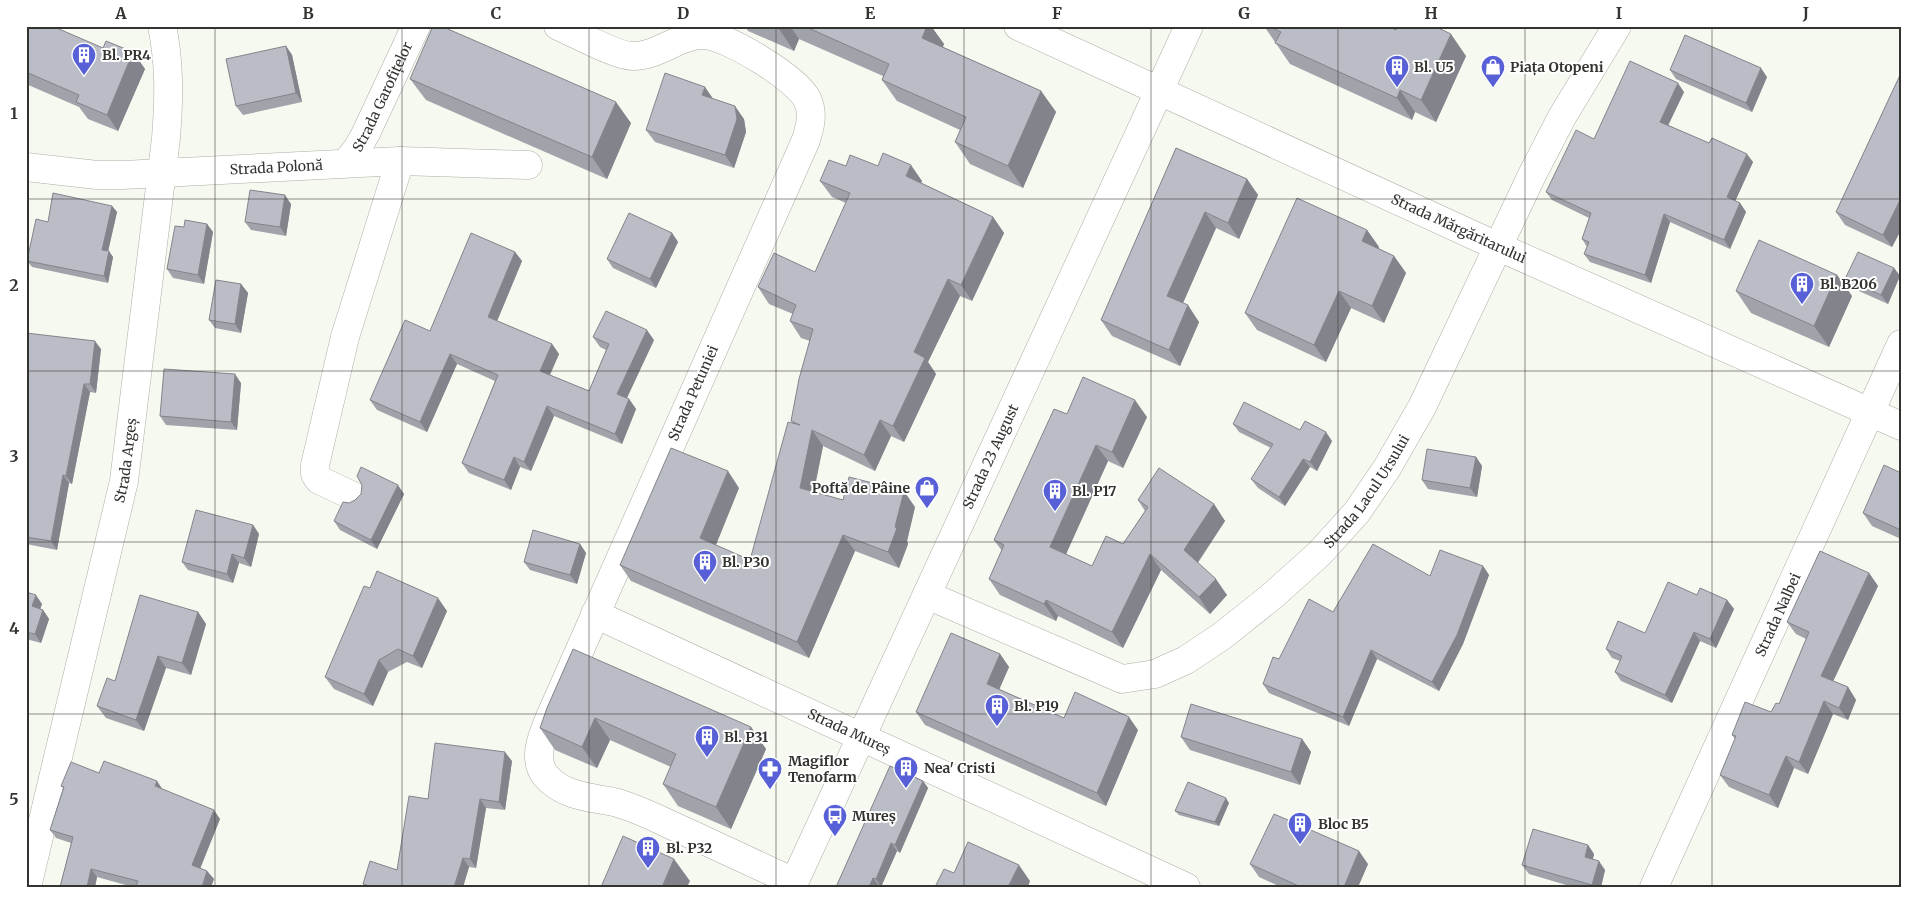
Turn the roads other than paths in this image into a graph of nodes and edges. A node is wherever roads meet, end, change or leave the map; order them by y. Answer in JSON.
{"nodes":[{"id":1,"x":162,"y":26,"type":"edge"},
{"id":2,"x":416,"y":26,"type":"edge"},
{"id":3,"x":558,"y":26,"type":"edge"},
{"id":4,"x":1018,"y":26,"type":"edge"},
{"id":5,"x":1189,"y":26,"type":"edge"},
{"id":6,"x":1617,"y":26,"type":"edge"},
{"id":7,"x":724,"y":33,"type":"edge"},
{"id":8,"x":1160,"y":90,"type":"junction"},
{"id":9,"x":400,"y":161,"type":"junction"},
{"id":10,"x":346,"y":163,"type":"junction"},
{"id":11,"x":528,"y":165,"type":"edge"},
{"id":12,"x":26,"y":167,"type":"edge"},
{"id":13,"x":161,"y":173,"type":"junction"},
{"id":14,"x":1499,"y":247,"type":"junction"},
{"id":15,"x":1901,"y":344,"type":"edge"},
{"id":16,"x":1870,"y":412,"type":"junction"},
{"id":17,"x":1901,"y":426,"type":"edge"},
{"id":18,"x":353,"y":496,"type":"dead end"},
{"id":19,"x":927,"y":595,"type":"junction"},
{"id":20,"x":595,"y":614,"type":"junction"},
{"id":21,"x":862,"y":736,"type":"junction"},
{"id":22,"x":793,"y":885,"type":"edge"},
{"id":23,"x":27,"y":887,"type":"edge"},
{"id":24,"x":1186,"y":887,"type":"edge"},
{"id":25,"x":1654,"y":887,"type":"edge"}],
"edges":[{"from":1,"to":13,"type":"street","name":"Strada Argeș"},
{"from":2,"to":10,"type":"street","name":"Strada Garofițelor"},
{"from":3,"to":7,"type":"street"},
{"from":4,"to":8,"type":"street","name":"Strada Mărgăritarului"},
{"from":5,"to":8,"type":"street","name":"Strada 23 August"},
{"from":6,"to":14,"type":"street","name":"Strada Lacul Ursului"},
{"from":7,"to":20,"type":"street","name":"Strada Petuniei"},
{"from":8,"to":14,"type":"street","name":"Strada Mărgăritarului"},
{"from":8,"to":19,"type":"street","name":"Strada 23 August"},
{"from":9,"to":10,"type":"street","name":"Strada Polonă"},
{"from":9,"to":11,"type":"street","name":"Strada Polonă"},
{"from":9,"to":18,"type":"street"},
{"from":10,"to":13,"type":"street","name":"Strada Polonă"},
{"from":12,"to":13,"type":"street","name":"Strada Polonă"},
{"from":13,"to":23,"type":"street","name":"Strada Argeș"},
{"from":14,"to":16,"type":"street","name":"Strada Mărgăritarului"},
{"from":14,"to":19,"type":"street","name":"Strada Lacul Ursului"},
{"from":15,"to":16,"type":"street","name":"Strada Nalbei"},
{"from":16,"to":17,"type":"street","name":"Strada Mărgăritarului"},
{"from":16,"to":25,"type":"street","name":"Strada Nalbei"},
{"from":19,"to":21,"type":"street","name":"Strada 23 August"},
{"from":20,"to":21,"type":"street","name":"Strada Mureș"},
{"from":20,"to":22,"type":"street","name":"Strada Petuniei"},
{"from":21,"to":22,"type":"street","name":"Strada 23 August"},
{"from":21,"to":24,"type":"street","name":"Strada Mureș"}]}
